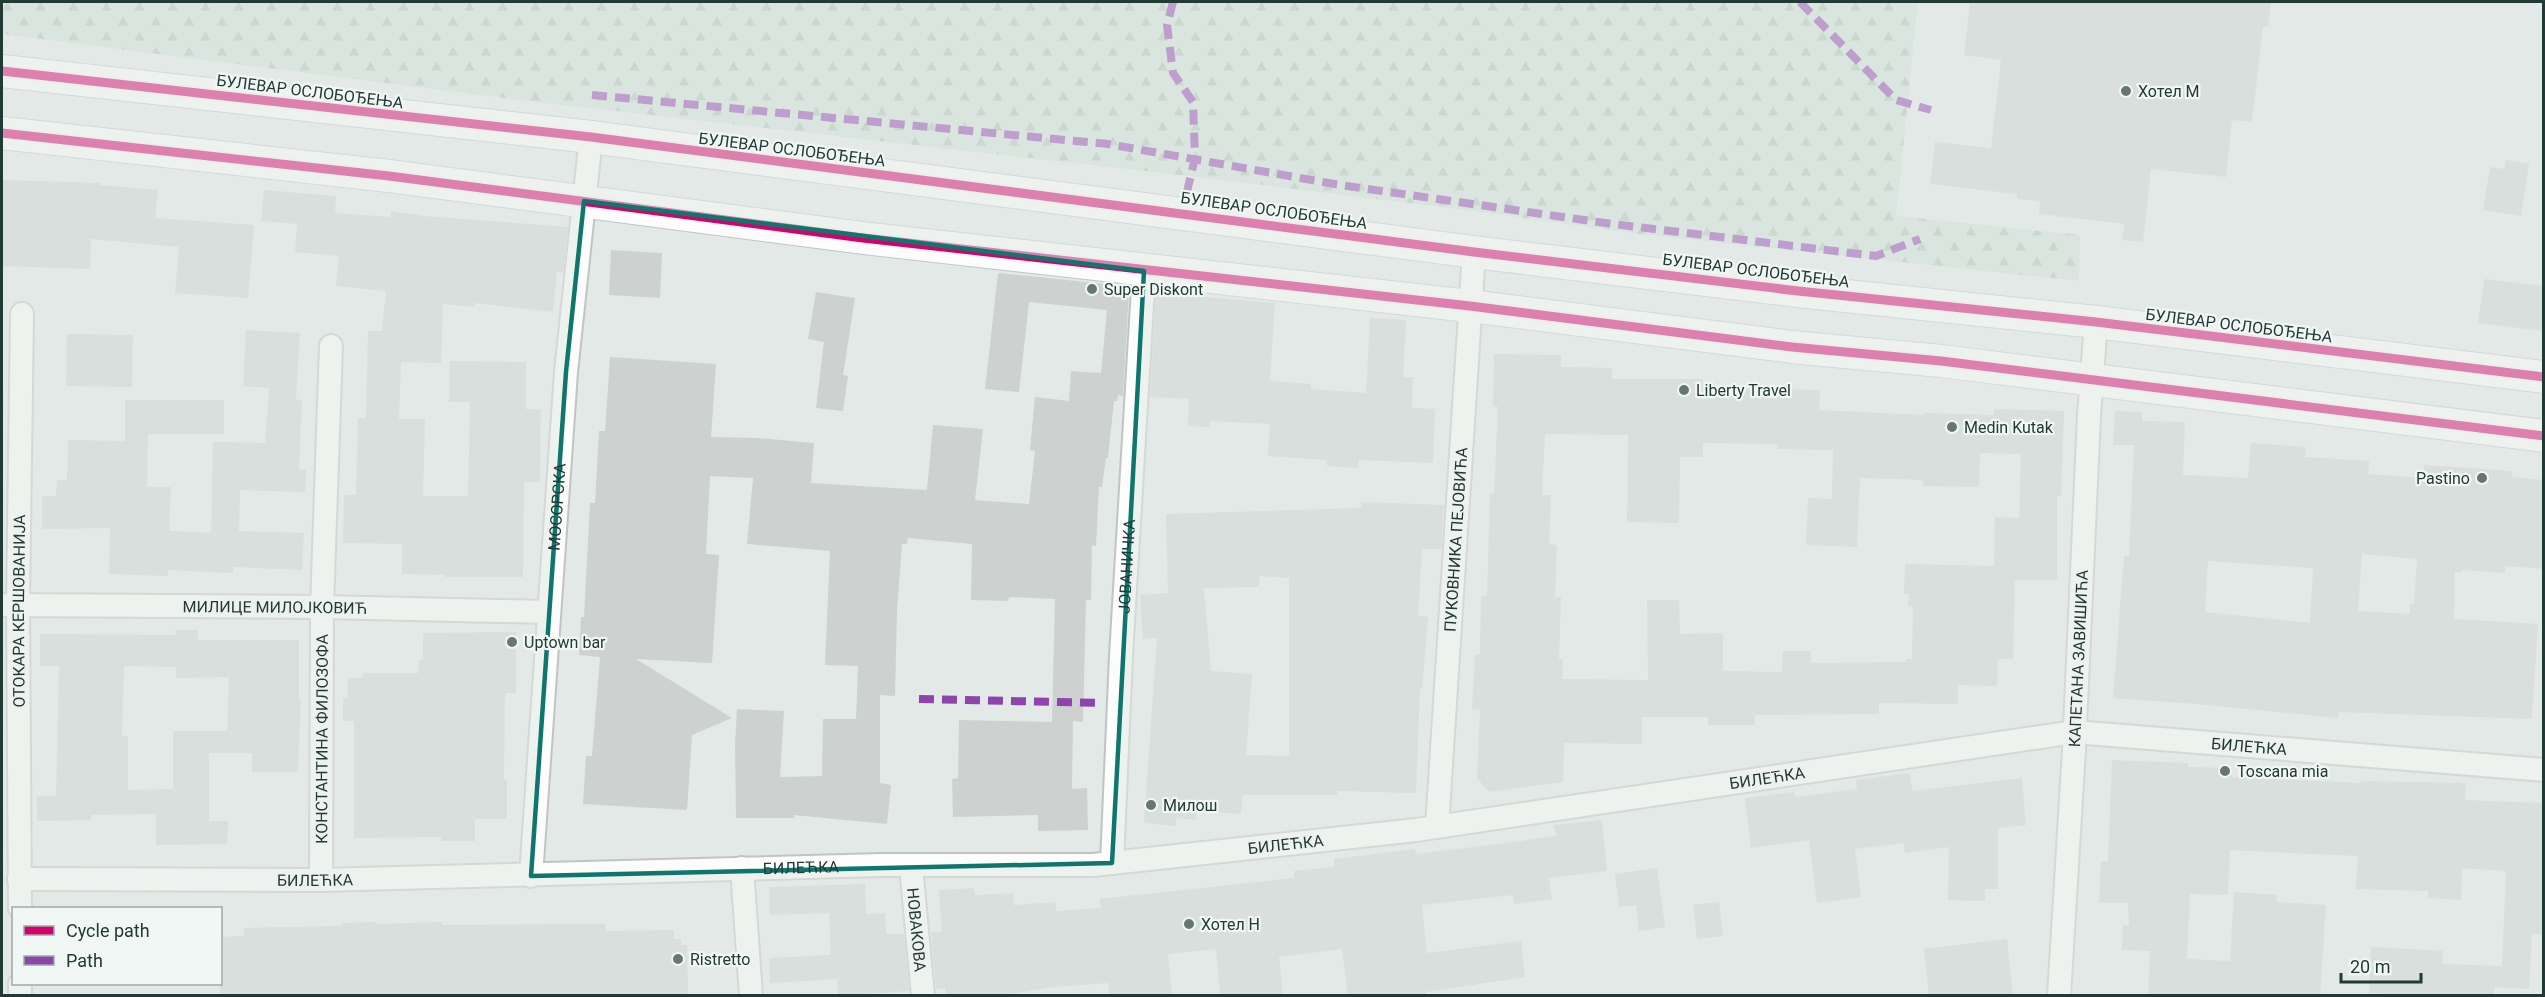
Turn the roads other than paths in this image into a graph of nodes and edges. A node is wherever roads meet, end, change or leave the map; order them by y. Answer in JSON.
{"nodes":[{"id":1,"x":2,"y":71,"type":"edge"},
{"id":2,"x":2,"y":133,"type":"edge"},
{"id":3,"x":591,"y":137,"type":"junction"},
{"id":4,"x":584,"y":201,"type":"junction"},
{"id":5,"x":1474,"y":252,"type":"junction"},
{"id":6,"x":1144,"y":270,"type":"junction"},
{"id":7,"x":1470,"y":306,"type":"junction"},
{"id":8,"x":22,"y":315,"type":"dead end"},
{"id":9,"x":2096,"y":322,"type":"junction"},
{"id":10,"x":331,"y":346,"type":"dead end"},
{"id":11,"x":2544,"y":377,"type":"edge"},
{"id":12,"x":2092,"y":380,"type":"junction"},
{"id":13,"x":2544,"y":436,"type":"edge"},
{"id":14,"x":10,"y":605,"type":"edge"},
{"id":15,"x":322,"y":608,"type":"junction"},
{"id":16,"x":549,"y":612,"type":"junction"},
{"id":17,"x":2074,"y":732,"type":"junction"},
{"id":18,"x":2544,"y":770,"type":"edge"},
{"id":19,"x":1437,"y":827,"type":"junction"},
{"id":20,"x":10,"y":833,"type":"edge"},
{"id":21,"x":1112,"y":863,"type":"junction"},
{"id":22,"x":911,"y":866,"type":"junction"},
{"id":23,"x":742,"y":868,"type":"junction"},
{"id":24,"x":531,"y":876,"type":"junction"},
{"id":25,"x":19,"y":879,"type":"junction"},
{"id":26,"x":321,"y":880,"type":"junction"},
{"id":27,"x":20,"y":907,"type":"edge"},
{"id":28,"x":751,"y":996,"type":"edge"},
{"id":29,"x":923,"y":996,"type":"edge"},
{"id":30,"x":2059,"y":996,"type":"edge"}],
"edges":[{"from":1,"to":3,"type":"main road","name":"БУЛЕВАР ОСЛОБОЂЕЊА"},
{"from":2,"to":4,"type":"main road"},
{"from":3,"to":4,"type":"street","name":"МОСОРСКА"},
{"from":3,"to":5,"type":"main road","name":"БУЛЕВАР ОСЛОБОЂЕЊА"},
{"from":4,"to":6,"type":"main road"},
{"from":4,"to":16,"type":"street","name":"МОСОРСКА"},
{"from":5,"to":7,"type":"street","name":"ПУКОВНИКА ПЕЈОВИЋА"},
{"from":5,"to":9,"type":"main road","name":"БУЛЕВАР ОСЛОБОЂЕЊА"},
{"from":6,"to":7,"type":"main road"},
{"from":6,"to":21,"type":"street","name":"ЈОВАНИЧКА"},
{"from":7,"to":12,"type":"main road"},
{"from":7,"to":19,"type":"street","name":"ПУКОВНИКА ПЕЈОВИЋА"},
{"from":8,"to":14,"type":"street","name":"ОТОКАРА КЕРШОВАНИЈА"},
{"from":9,"to":11,"type":"main road","name":"БУЛЕВАР ОСЛОБОЂЕЊА"},
{"from":9,"to":12,"type":"street","name":"КАПЕТАНА ЗАВИШИЋА"},
{"from":10,"to":15,"type":"street","name":"КОНСТАНТИНА ФИЛОЗОФА"},
{"from":12,"to":13,"type":"main road"},
{"from":12,"to":17,"type":"street","name":"КАПЕТАНА ЗАВИШИЋА"},
{"from":14,"to":15,"type":"street","name":"МИЛИЦЕ МИЛОЈКОВИЋ"},
{"from":14,"to":20,"type":"street","name":"ОТОКАРА КЕРШОВАНИЈА"},
{"from":15,"to":16,"type":"street","name":"МИЛИЦЕ МИЛОЈКОВИЋ"},
{"from":15,"to":26,"type":"street","name":"КОНСТАНТИНА ФИЛОЗОФА"},
{"from":16,"to":24,"type":"street","name":"МОСОРСКА"},
{"from":17,"to":18,"type":"street","name":"БИЛЕЋКА"},
{"from":17,"to":19,"type":"street","name":"БИЛЕЋКА"},
{"from":17,"to":30,"type":"street","name":"КАПЕТАНА ЗАВИШИЋА"},
{"from":19,"to":21,"type":"street","name":"БИЛЕЋКА"},
{"from":20,"to":25,"type":"street","name":"ОТОКАРА КЕРШОВАНИЈА"},
{"from":21,"to":22,"type":"street","name":"БИЛЕЋКА"},
{"from":22,"to":23,"type":"street","name":"БИЛЕЋКА"},
{"from":22,"to":29,"type":"street","name":"НОВАКОВА"},
{"from":23,"to":24,"type":"street","name":"БИЛЕЋКА"},
{"from":23,"to":28,"type":"street"},
{"from":24,"to":26,"type":"street","name":"БИЛЕЋКА"},
{"from":25,"to":26,"type":"street","name":"БИЛЕЋКА"},
{"from":25,"to":27,"type":"street","name":"ОТОКАРА КЕРШОВАНИЈА"}]}
